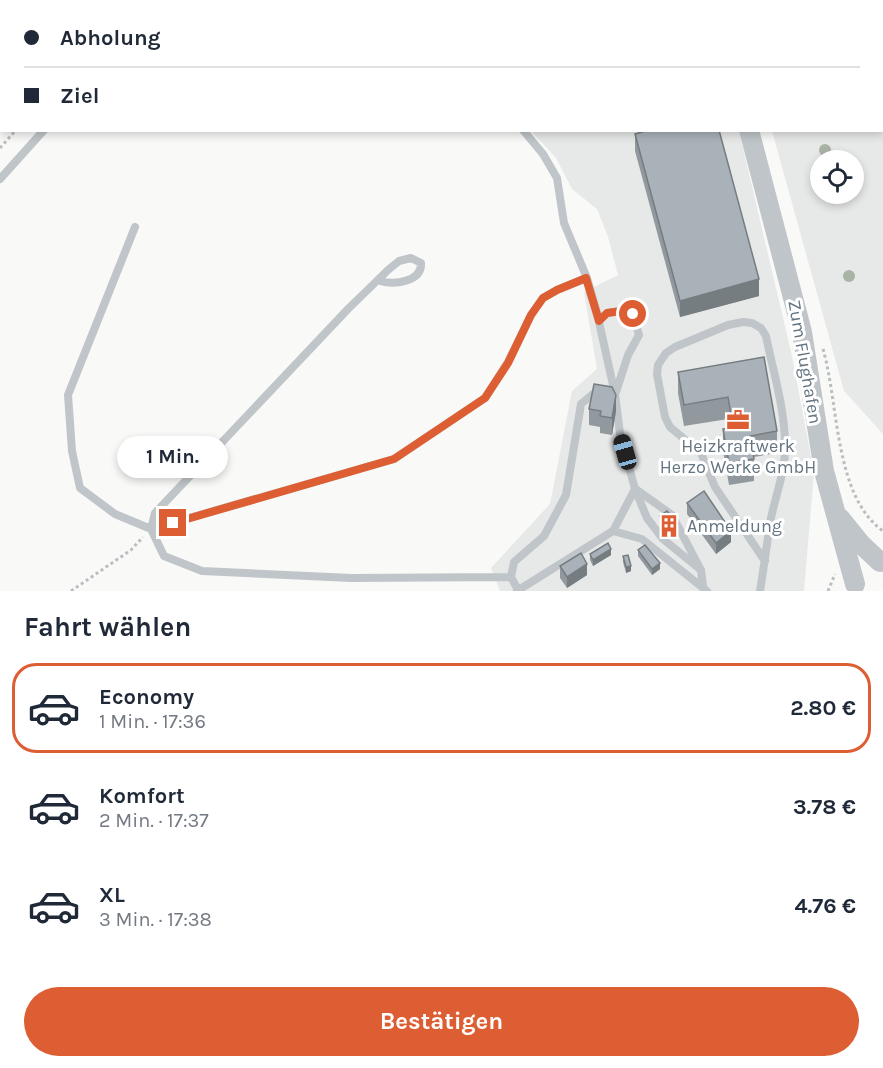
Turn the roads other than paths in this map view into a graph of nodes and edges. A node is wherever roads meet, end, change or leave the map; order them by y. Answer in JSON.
{"nodes":[{"id":1,"x":42,"y":132,"type":"edge"},
{"id":2,"x":525,"y":132,"type":"edge"},
{"id":3,"x":750,"y":132,"type":"edge"},
{"id":4,"x":0,"y":178,"type":"edge"},
{"id":5,"x":135,"y":227,"type":"dead end"},
{"id":6,"x":586,"y":278,"type":"junction"},
{"id":7,"x":380,"y":280,"type":"junction"},
{"id":8,"x":599,"y":321,"type":"junction"},
{"id":9,"x":615,"y":394,"type":"junction"},
{"id":10,"x":635,"y":489,"type":"junction"},
{"id":11,"x":836,"y":513,"type":"junction"},
{"id":12,"x":151,"y":529,"type":"junction"},
{"id":13,"x":613,"y":531,"type":"junction"},
{"id":14,"x":765,"y":561,"type":"junction"},
{"id":15,"x":882,"y":562,"type":"edge"},
{"id":16,"x":701,"y":570,"type":"junction"},
{"id":17,"x":511,"y":577,"type":"junction"},
{"id":18,"x":853,"y":587,"type":"edge"},
{"id":19,"x":705,"y":588,"type":"edge"},
{"id":20,"x":518,"y":591,"type":"edge"},
{"id":21,"x":759,"y":591,"type":"edge"}],
"edges":[{"from":1,"to":4,"type":"lane"},
{"from":2,"to":6,"type":"lane"},
{"from":3,"to":11,"type":"street","name":"Zum Flughafen"},
{"from":5,"to":12,"type":"lane"},
{"from":6,"to":8,"type":"lane"},
{"from":6,"to":12,"type":"lane"},
{"from":7,"to":7,"type":"lane"},
{"from":7,"to":12,"type":"lane"},
{"from":8,"to":9,"type":"lane"},
{"from":8,"to":9,"type":"lane"},
{"from":9,"to":10,"type":"lane"},
{"from":9,"to":17,"type":"lane"},
{"from":10,"to":13,"type":"lane"},
{"from":10,"to":16,"type":"lane"},
{"from":10,"to":16,"type":"lane"},
{"from":11,"to":15,"type":"street","name":"Zum Flughafen"},
{"from":11,"to":18,"type":"street","name":"Zum Flughafen"},
{"from":12,"to":17,"type":"lane"},
{"from":13,"to":19,"type":"lane"},
{"from":13,"to":20,"type":"lane"},
{"from":14,"to":14,"type":"lane"},
{"from":14,"to":21,"type":"lane"},
{"from":15,"to":18,"type":"street"},
{"from":16,"to":19,"type":"lane"},
{"from":17,"to":20,"type":"lane"}]}
